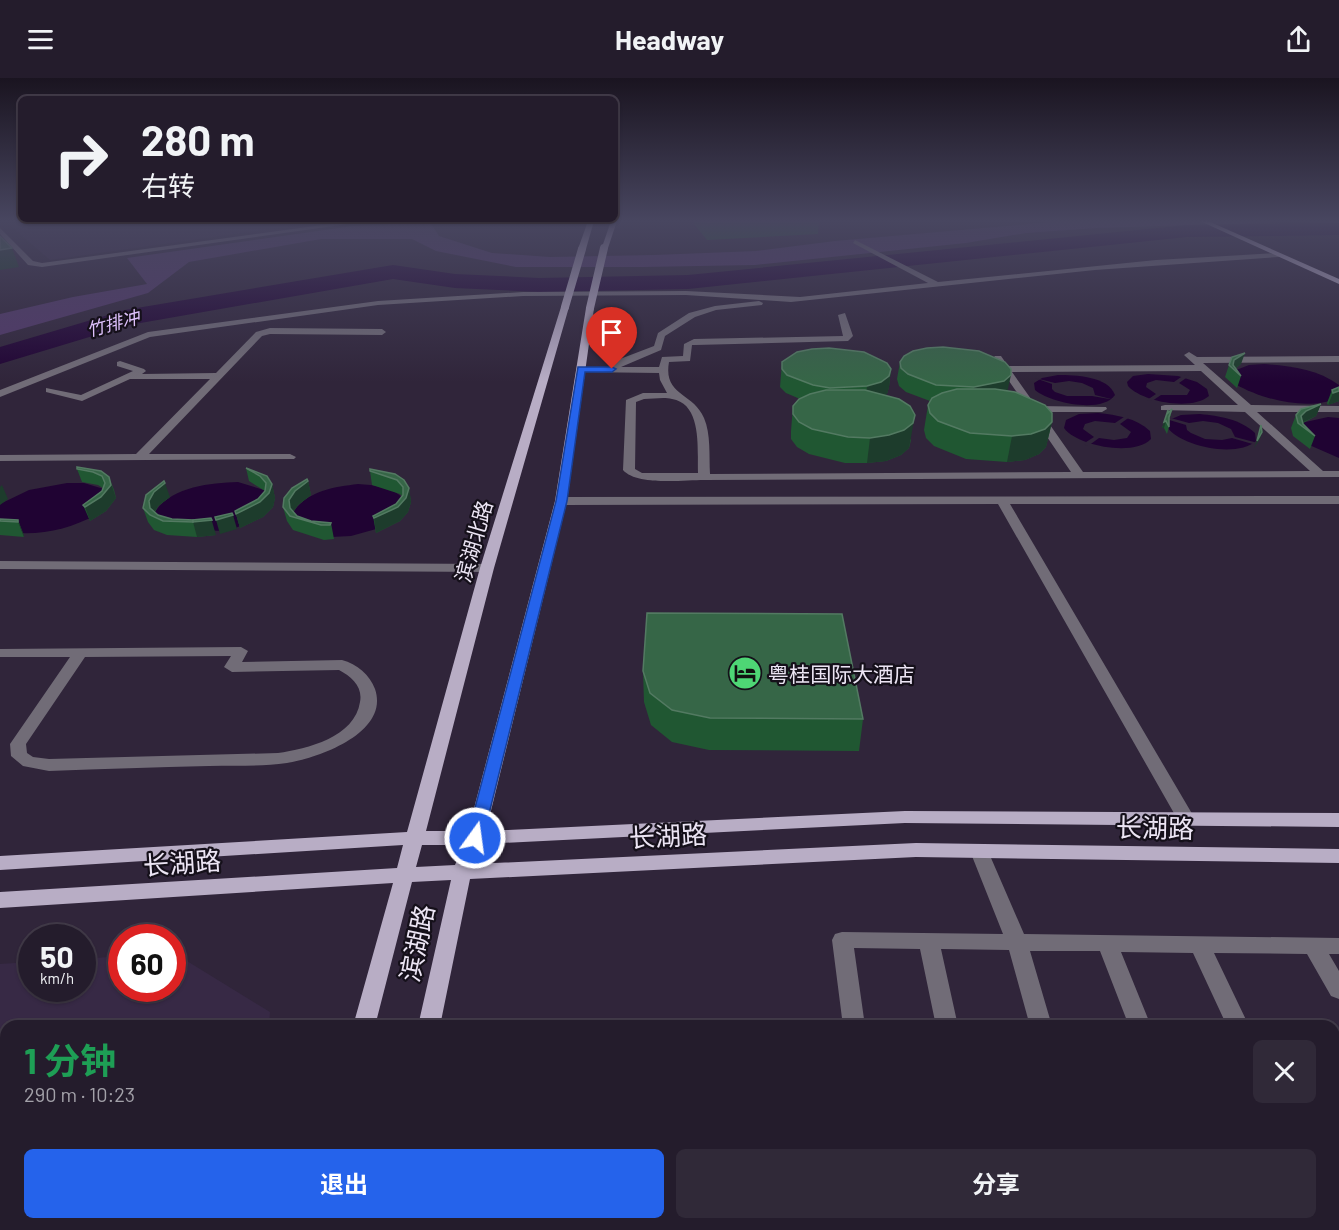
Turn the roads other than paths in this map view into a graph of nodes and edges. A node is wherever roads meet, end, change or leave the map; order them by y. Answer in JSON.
{"nodes":[{"id":1,"x":574,"y":275,"type":"edge"},
{"id":2,"x":598,"y":275,"type":"edge"},
{"id":3,"x":919,"y":275,"type":"edge"},
{"id":4,"x":1031,"y":275,"type":"edge"},
{"id":5,"x":1323,"y":275,"type":"edge"},
{"id":6,"x":1339,"y":282,"type":"edge"},
{"id":7,"x":939,"y":286,"type":"junction"},
{"id":8,"x":800,"y":299,"type":"junction"},
{"id":9,"x":842,"y":315,"type":"dead end"},
{"id":10,"x":382,"y":332,"type":"dead end"},
{"id":11,"x":998,"y":358,"type":"edge"},
{"id":12,"x":1339,"y":359,"type":"edge"},
{"id":13,"x":120,"y":364,"type":"dead end"},
{"id":14,"x":1204,"y":368,"type":"junction"},
{"id":15,"x":581,"y":369,"type":"junction"},
{"id":16,"x":612,"y":369,"type":"junction"},
{"id":17,"x":1005,"y":369,"type":"junction"},
{"id":18,"x":663,"y":370,"type":"junction"},
{"id":19,"x":132,"y":376,"type":"junction"},
{"id":20,"x":218,"y":376,"type":"junction"},
{"id":21,"x":49,"y":390,"type":"dead end"},
{"id":22,"x":0,"y":394,"type":"edge"},
{"id":23,"x":673,"y":396,"type":"junction"},
{"id":24,"x":1165,"y":408,"type":"dead end"},
{"id":25,"x":1027,"y":409,"type":"junction"},
{"id":26,"x":1102,"y":409,"type":"dead end"},
{"id":27,"x":1248,"y":409,"type":"junction"},
{"id":28,"x":1339,"y":409,"type":"edge"},
{"id":29,"x":290,"y":457,"type":"dead end"},
{"id":30,"x":0,"y":458,"type":"edge"},
{"id":31,"x":139,"y":458,"type":"junction"},
{"id":32,"x":1320,"y":474,"type":"junction"},
{"id":33,"x":1339,"y":474,"type":"edge"},
{"id":34,"x":1079,"y":475,"type":"junction"},
{"id":35,"x":704,"y":477,"type":"junction"},
{"id":36,"x":1002,"y":500,"type":"junction"},
{"id":37,"x":1339,"y":500,"type":"edge"},
{"id":38,"x":561,"y":501,"type":"junction"},
{"id":39,"x":0,"y":566,"type":"edge"},
{"id":40,"x":487,"y":568,"type":"junction"},
{"id":41,"x":81,"y":652,"type":"junction"},
{"id":42,"x":0,"y":653,"type":"edge"},
{"id":43,"x":1185,"y":817,"type":"junction"},
{"id":44,"x":1339,"y":820,"type":"edge"},
{"id":45,"x":414,"y":838,"type":"junction"},
{"id":46,"x":475,"y":838,"type":"junction"},
{"id":47,"x":979,"y":851,"type":"junction"},
{"id":48,"x":1339,"y":856,"type":"edge"},
{"id":49,"x":0,"y":862,"type":"edge"},
{"id":50,"x":462,"y":872,"type":"junction"},
{"id":51,"x":406,"y":875,"type":"junction"},
{"id":52,"x":0,"y":900,"type":"edge"},
{"id":53,"x":1017,"y":942,"type":"junction"},
{"id":54,"x":929,"y":943,"type":"junction"},
{"id":55,"x":1107,"y":944,"type":"junction"},
{"id":56,"x":1199,"y":944,"type":"junction"},
{"id":57,"x":1313,"y":945,"type":"junction"},
{"id":58,"x":1339,"y":946,"type":"edge"},
{"id":59,"x":1339,"y":990,"type":"edge"},
{"id":60,"x":366,"y":1020,"type":"edge"},
{"id":61,"x":430,"y":1020,"type":"edge"},
{"id":62,"x":853,"y":1020,"type":"edge"},
{"id":63,"x":946,"y":1020,"type":"edge"},
{"id":64,"x":1039,"y":1020,"type":"edge"},
{"id":65,"x":1138,"y":1020,"type":"edge"},
{"id":66,"x":1235,"y":1020,"type":"edge"}],
"edges":[{"from":1,"to":40,"type":"main road","name":"滨湖北路","bridge":true},
{"from":2,"to":15,"type":"main road","bridge":true},
{"from":3,"to":7,"type":"street"},
{"from":4,"to":7,"type":"street"},
{"from":5,"to":6,"type":"main road"},
{"from":7,"to":8,"type":"street"},
{"from":8,"to":16,"type":"street"},
{"from":8,"to":22,"type":"street"},
{"from":9,"to":18,"type":"street"},
{"from":10,"to":20,"type":"street"},
{"from":11,"to":17,"type":"street"},
{"from":12,"to":14,"type":"street"},
{"from":13,"to":19,"type":"street"},
{"from":14,"to":17,"type":"street"},
{"from":14,"to":27,"type":"street"},
{"from":15,"to":16,"type":"street"},
{"from":15,"to":38,"type":"main road"},
{"from":16,"to":18,"type":"street"},
{"from":17,"to":25,"type":"street"},
{"from":18,"to":23,"type":"street"},
{"from":19,"to":20,"type":"street"},
{"from":19,"to":21,"type":"street"},
{"from":20,"to":31,"type":"street"},
{"from":23,"to":35,"type":"street"},
{"from":23,"to":35,"type":"street"},
{"from":24,"to":27,"type":"street"},
{"from":25,"to":26,"type":"street"},
{"from":25,"to":34,"type":"street"},
{"from":27,"to":28,"type":"street"},
{"from":27,"to":32,"type":"street"},
{"from":29,"to":31,"type":"street"},
{"from":30,"to":31,"type":"street"},
{"from":32,"to":33,"type":"street"},
{"from":32,"to":34,"type":"street"},
{"from":34,"to":35,"type":"street"},
{"from":36,"to":37,"type":"street"},
{"from":36,"to":38,"type":"street"},
{"from":36,"to":43,"type":"street"},
{"from":38,"to":46,"type":"main road"},
{"from":39,"to":40,"type":"street"},
{"from":40,"to":45,"type":"main road","name":"滨湖北路"},
{"from":41,"to":41,"type":"street"},
{"from":41,"to":42,"type":"street"},
{"from":43,"to":44,"type":"main road","name":"长湖路"},
{"from":43,"to":46,"type":"main road","name":"长湖路"},
{"from":45,"to":46,"type":"main road","name":"长湖路"},
{"from":45,"to":49,"type":"main road","name":"长湖路"},
{"from":45,"to":51,"type":"main road","name":"滨湖北路"},
{"from":46,"to":50,"type":"main road"},
{"from":47,"to":48,"type":"main road","name":"长湖路"},
{"from":47,"to":50,"type":"main road","name":"长湖路"},
{"from":47,"to":53,"type":"street"},
{"from":50,"to":51,"type":"main road","name":"长湖路"},
{"from":50,"to":61,"type":"main road","name":"滨湖路"},
{"from":51,"to":52,"type":"main road","name":"长湖路"},
{"from":51,"to":60,"type":"main road","name":"滨湖路"},
{"from":53,"to":54,"type":"street"},
{"from":53,"to":55,"type":"street"},
{"from":53,"to":64,"type":"street"},
{"from":54,"to":62,"type":"street"},
{"from":54,"to":63,"type":"street"},
{"from":55,"to":56,"type":"street"},
{"from":55,"to":65,"type":"street"},
{"from":56,"to":57,"type":"street"},
{"from":56,"to":66,"type":"street"},
{"from":57,"to":58,"type":"street"},
{"from":57,"to":59,"type":"street"}]}
